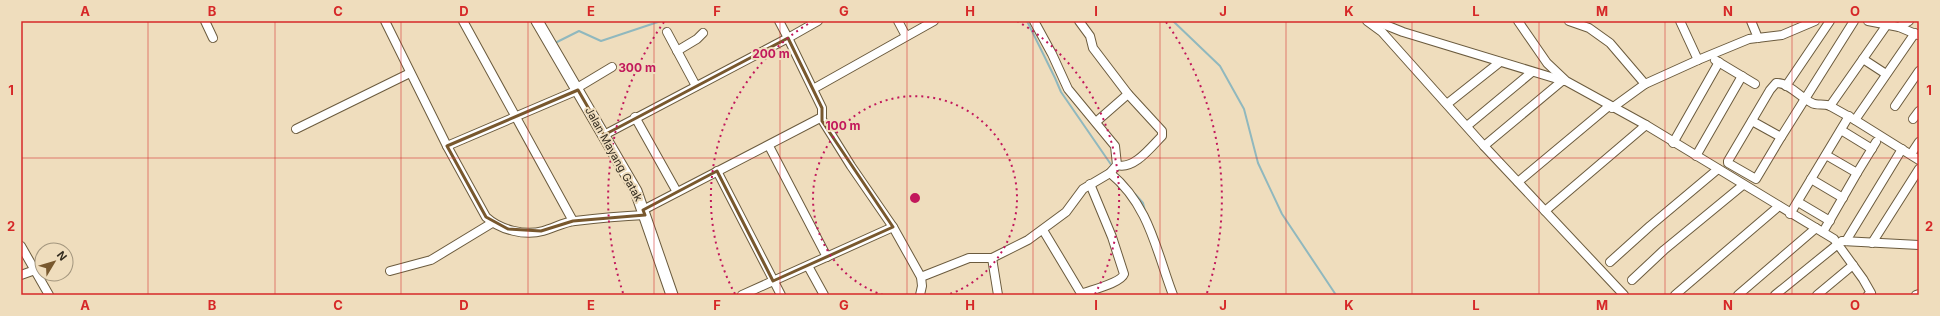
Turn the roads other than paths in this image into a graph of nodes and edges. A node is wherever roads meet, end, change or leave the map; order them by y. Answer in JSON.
{"nodes":[{"id":1,"x":205,"y":21,"type":"edge"},
{"id":2,"x":385,"y":21,"type":"edge"},
{"id":3,"x":463,"y":21,"type":"edge"},
{"id":4,"x":537,"y":21,"type":"edge"},
{"id":5,"x":779,"y":21,"type":"edge"},
{"id":6,"x":818,"y":21,"type":"edge"},
{"id":7,"x":898,"y":21,"type":"edge"},
{"id":8,"x":934,"y":21,"type":"edge"},
{"id":9,"x":1034,"y":21,"type":"edge"},
{"id":10,"x":1079,"y":21,"type":"edge"},
{"id":11,"x":1518,"y":21,"type":"edge"},
{"id":12,"x":1569,"y":21,"type":"edge"},
{"id":13,"x":1680,"y":21,"type":"edge"},
{"id":14,"x":1751,"y":21,"type":"edge"},
{"id":15,"x":1816,"y":21,"type":"edge"},
{"id":16,"x":1830,"y":21,"type":"edge"},
{"id":17,"x":1854,"y":21,"type":"edge"},
{"id":18,"x":1868,"y":21,"type":"edge"},
{"id":19,"x":1909,"y":21,"type":"edge"},
{"id":20,"x":1374,"y":22,"type":"edge"},
{"id":21,"x":1894,"y":25,"type":"edge"},
{"id":22,"x":667,"y":32,"type":"dead end"},
{"id":23,"x":703,"y":33,"type":"dead end"},
{"id":24,"x":1917,"y":34,"type":"edge"},
{"id":25,"x":906,"y":36,"type":"junction"},
{"id":26,"x":214,"y":38,"type":"dead end"},
{"id":27,"x":788,"y":38,"type":"junction"},
{"id":28,"x":1758,"y":38,"type":"junction"},
{"id":29,"x":677,"y":51,"type":"junction"},
{"id":30,"x":1709,"y":56,"type":"junction"},
{"id":31,"x":1863,"y":59,"type":"junction"},
{"id":32,"x":1698,"y":60,"type":"junction"},
{"id":33,"x":1500,"y":62,"type":"junction"},
{"id":34,"x":1719,"y":62,"type":"junction"},
{"id":35,"x":612,"y":67,"type":"dead end"},
{"id":36,"x":1919,"y":71,"type":"edge"},
{"id":37,"x":1532,"y":72,"type":"junction"},
{"id":38,"x":410,"y":73,"type":"junction"},
{"id":39,"x":1886,"y":74,"type":"junction"},
{"id":40,"x":1742,"y":76,"type":"junction"},
{"id":41,"x":1564,"y":81,"type":"junction"},
{"id":42,"x":1645,"y":84,"type":"junction"},
{"id":43,"x":1755,"y":84,"type":"dead end"},
{"id":44,"x":696,"y":86,"type":"junction"},
{"id":45,"x":1786,"y":86,"type":"junction"},
{"id":46,"x":578,"y":89,"type":"junction"},
{"id":47,"x":813,"y":89,"type":"junction"},
{"id":48,"x":1128,"y":94,"type":"junction"},
{"id":49,"x":1804,"y":98,"type":"junction"},
{"id":50,"x":1447,"y":104,"type":"junction"},
{"id":51,"x":1830,"y":106,"type":"junction"},
{"id":52,"x":1895,"y":106,"type":"dead end"},
{"id":53,"x":1611,"y":107,"type":"junction"},
{"id":54,"x":1919,"y":111,"type":"edge"},
{"id":55,"x":516,"y":117,"type":"junction"},
{"id":56,"x":635,"y":117,"type":"junction"},
{"id":57,"x":821,"y":118,"type":"junction"},
{"id":58,"x":1852,"y":118,"type":"junction"},
{"id":59,"x":1913,"y":120,"type":"dead end"},
{"id":60,"x":1752,"y":121,"type":"junction"},
{"id":61,"x":1096,"y":122,"type":"junction"},
{"id":62,"x":1467,"y":126,"type":"junction"},
{"id":63,"x":1646,"y":126,"type":"junction"},
{"id":64,"x":296,"y":129,"type":"dead end"},
{"id":65,"x":1841,"y":130,"type":"junction"},
{"id":66,"x":604,"y":135,"type":"junction"},
{"id":67,"x":1781,"y":136,"type":"junction"},
{"id":68,"x":1919,"y":142,"type":"edge"},
{"id":69,"x":1673,"y":143,"type":"junction"},
{"id":70,"x":447,"y":146,"type":"junction"},
{"id":71,"x":769,"y":146,"type":"junction"},
{"id":72,"x":1484,"y":146,"type":"junction"},
{"id":73,"x":1902,"y":149,"type":"junction"},
{"id":74,"x":1911,"y":154,"type":"junction"},
{"id":75,"x":1826,"y":155,"type":"junction"},
{"id":76,"x":1696,"y":156,"type":"junction"},
{"id":77,"x":1919,"y":160,"type":"edge"},
{"id":78,"x":1114,"y":169,"type":"junction"},
{"id":79,"x":1718,"y":169,"type":"junction"},
{"id":80,"x":1919,"y":169,"type":"edge"},
{"id":81,"x":717,"y":171,"type":"junction"},
{"id":82,"x":1742,"y":173,"type":"junction"},
{"id":83,"x":1857,"y":173,"type":"junction"},
{"id":84,"x":1811,"y":179,"type":"junction"},
{"id":85,"x":1518,"y":182,"type":"junction"},
{"id":86,"x":1740,"y":183,"type":"junction"},
{"id":87,"x":1090,"y":184,"type":"junction"},
{"id":88,"x":677,"y":192,"type":"junction"},
{"id":89,"x":1843,"y":198,"type":"junction"},
{"id":90,"x":1798,"y":202,"type":"junction"},
{"id":91,"x":1779,"y":206,"type":"junction"},
{"id":92,"x":1545,"y":211,"type":"junction"},
{"id":93,"x":644,"y":212,"type":"junction"},
{"id":94,"x":1790,"y":214,"type":"junction"},
{"id":95,"x":573,"y":221,"type":"junction"},
{"id":96,"x":1830,"y":221,"type":"junction"},
{"id":97,"x":492,"y":223,"type":"junction"},
{"id":98,"x":893,"y":227,"type":"junction"},
{"id":99,"x":1043,"y":230,"type":"junction"},
{"id":100,"x":1820,"y":230,"type":"junction"},
{"id":101,"x":1839,"y":241,"type":"junction"},
{"id":102,"x":1872,"y":243,"type":"junction"},
{"id":103,"x":1919,"y":245,"type":"edge"},
{"id":104,"x":22,"y":251,"type":"edge"},
{"id":105,"x":827,"y":257,"type":"junction"},
{"id":106,"x":992,"y":258,"type":"junction"},
{"id":107,"x":1610,"y":262,"type":"dead end"},
{"id":108,"x":1854,"y":265,"type":"junction"},
{"id":109,"x":808,"y":266,"type":"junction"},
{"id":110,"x":34,"y":269,"type":"edge"},
{"id":111,"x":34,"y":270,"type":"edge"},
{"id":112,"x":390,"y":271,"type":"dead end"},
{"id":113,"x":21,"y":275,"type":"edge"},
{"id":114,"x":921,"y":277,"type":"junction"},
{"id":115,"x":1632,"y":280,"type":"dead end"},
{"id":116,"x":773,"y":281,"type":"junction"},
{"id":117,"x":42,"y":282,"type":"edge"},
{"id":118,"x":1870,"y":294,"type":"edge"},
{"id":119,"x":49,"y":295,"type":"edge"},
{"id":120,"x":672,"y":295,"type":"edge"},
{"id":121,"x":742,"y":295,"type":"edge"},
{"id":122,"x":781,"y":295,"type":"edge"},
{"id":123,"x":824,"y":295,"type":"edge"},
{"id":124,"x":920,"y":295,"type":"edge"},
{"id":125,"x":998,"y":295,"type":"edge"},
{"id":126,"x":1081,"y":295,"type":"edge"},
{"id":127,"x":1173,"y":295,"type":"edge"},
{"id":128,"x":1624,"y":295,"type":"edge"},
{"id":129,"x":1675,"y":295,"type":"edge"},
{"id":130,"x":1738,"y":295,"type":"edge"},
{"id":131,"x":1775,"y":295,"type":"edge"},
{"id":132,"x":1817,"y":295,"type":"edge"}],
"edges":[{"from":1,"to":26,"type":"street"},
{"from":2,"to":38,"type":"street"},
{"from":3,"to":55,"type":"street"},
{"from":4,"to":46,"type":"street","name":"Jalan Mayang Gatak"},
{"from":5,"to":27,"type":"street"},
{"from":6,"to":27,"type":"street"},
{"from":7,"to":25,"type":"street"},
{"from":8,"to":25,"type":"street"},
{"from":9,"to":61,"type":"street"},
{"from":10,"to":48,"type":"street"},
{"from":11,"to":41,"type":"street"},
{"from":12,"to":42,"type":"street"},
{"from":13,"to":32,"type":"street"},
{"from":14,"to":28,"type":"street"},
{"from":15,"to":28,"type":"street"},
{"from":16,"to":45,"type":"street"},
{"from":17,"to":49,"type":"street"},
{"from":18,"to":21,"type":"street"},
{"from":19,"to":21,"type":"street"},
{"from":20,"to":33,"type":"street"},
{"from":20,"to":50,"type":"street"},
{"from":21,"to":24,"type":"street"},
{"from":21,"to":31,"type":"street"},
{"from":22,"to":29,"type":"street"},
{"from":23,"to":29,"type":"street"},
{"from":24,"to":39,"type":"street"},
{"from":25,"to":47,"type":"street"},
{"from":27,"to":44,"type":"street"},
{"from":27,"to":47,"type":"street"},
{"from":28,"to":30,"type":"street"},
{"from":29,"to":44,"type":"street"},
{"from":30,"to":32,"type":"street"},
{"from":30,"to":34,"type":"street"},
{"from":31,"to":39,"type":"street"},
{"from":31,"to":51,"type":"street"},
{"from":32,"to":42,"type":"street"},
{"from":33,"to":37,"type":"street"},
{"from":33,"to":50,"type":"street"},
{"from":34,"to":40,"type":"street"},
{"from":34,"to":69,"type":"street"},
{"from":35,"to":46,"type":"street"},
{"from":36,"to":52,"type":"street"},
{"from":37,"to":41,"type":"street"},
{"from":37,"to":62,"type":"street"},
{"from":38,"to":64,"type":"street"},
{"from":38,"to":70,"type":"street"},
{"from":39,"to":58,"type":"street"},
{"from":40,"to":43,"type":"street"},
{"from":40,"to":76,"type":"street"},
{"from":41,"to":53,"type":"street"},
{"from":41,"to":72,"type":"street"},
{"from":42,"to":53,"type":"street"},
{"from":44,"to":56,"type":"street"},
{"from":45,"to":49,"type":"street"},
{"from":45,"to":60,"type":"street"},
{"from":46,"to":55,"type":"street"},
{"from":46,"to":66,"type":"street","name":"Jalan Mayang Gatak"},
{"from":47,"to":57,"type":"street"},
{"from":48,"to":61,"type":"street"},
{"from":48,"to":78,"type":"street"},
{"from":49,"to":51,"type":"street"},
{"from":49,"to":67,"type":"street"},
{"from":50,"to":62,"type":"street"},
{"from":51,"to":58,"type":"street"},
{"from":53,"to":63,"type":"street"},
{"from":53,"to":85,"type":"street"},
{"from":54,"to":59,"type":"street"},
{"from":55,"to":70,"type":"street"},
{"from":55,"to":95,"type":"street"},
{"from":56,"to":66,"type":"street"},
{"from":56,"to":88,"type":"street"},
{"from":57,"to":71,"type":"street"},
{"from":57,"to":98,"type":"street"},
{"from":58,"to":65,"type":"street"},
{"from":58,"to":73,"type":"street"},
{"from":60,"to":67,"type":"street"},
{"from":60,"to":82,"type":"street"},
{"from":61,"to":78,"type":"street"},
{"from":62,"to":72,"type":"street"},
{"from":63,"to":69,"type":"street"},
{"from":63,"to":92,"type":"street"},
{"from":65,"to":75,"type":"street"},
{"from":65,"to":83,"type":"street"},
{"from":66,"to":93,"type":"street","name":"Jalan Mayang Gatak"},
{"from":67,"to":82,"type":"street"},
{"from":68,"to":74,"type":"street"},
{"from":69,"to":76,"type":"street"},
{"from":70,"to":97,"type":"street"},
{"from":71,"to":81,"type":"street"},
{"from":71,"to":105,"type":"street"},
{"from":72,"to":85,"type":"street"},
{"from":73,"to":74,"type":"street"},
{"from":73,"to":101,"type":"street"},
{"from":74,"to":77,"type":"street"},
{"from":75,"to":83,"type":"street"},
{"from":75,"to":84,"type":"street"},
{"from":76,"to":79,"type":"street"},
{"from":78,"to":87,"type":"street"},
{"from":78,"to":127,"type":"street"},
{"from":79,"to":86,"type":"street"},
{"from":79,"to":107,"type":"street"},
{"from":80,"to":102,"type":"street"},
{"from":81,"to":88,"type":"street"},
{"from":81,"to":116,"type":"street"},
{"from":82,"to":86,"type":"street"},
{"from":83,"to":89,"type":"street"},
{"from":84,"to":89,"type":"street"},
{"from":84,"to":90,"type":"street"},
{"from":85,"to":92,"type":"street"},
{"from":86,"to":91,"type":"street"},
{"from":86,"to":115,"type":"street"},
{"from":87,"to":99,"type":"street"},
{"from":87,"to":126,"type":"street"},
{"from":88,"to":93,"type":"street"},
{"from":89,"to":96,"type":"street"},
{"from":90,"to":94,"type":"street"},
{"from":90,"to":96,"type":"street"},
{"from":91,"to":94,"type":"street"},
{"from":91,"to":129,"type":"street"},
{"from":92,"to":128,"type":"street"},
{"from":93,"to":95,"type":"street"},
{"from":93,"to":120,"type":"street","name":"Jalan Mayang Gatak"},
{"from":94,"to":100,"type":"street"},
{"from":95,"to":97,"type":"street"},
{"from":96,"to":100,"type":"street"},
{"from":97,"to":112,"type":"street"},
{"from":98,"to":105,"type":"street"},
{"from":98,"to":114,"type":"street"},
{"from":99,"to":106,"type":"street"},
{"from":99,"to":126,"type":"street"},
{"from":100,"to":101,"type":"street"},
{"from":100,"to":130,"type":"street"},
{"from":101,"to":102,"type":"street"},
{"from":101,"to":108,"type":"street"},
{"from":101,"to":131,"type":"street"},
{"from":102,"to":103,"type":"street"},
{"from":104,"to":110,"type":"street"},
{"from":105,"to":109,"type":"street"},
{"from":106,"to":114,"type":"street"},
{"from":106,"to":125,"type":"street"},
{"from":108,"to":118,"type":"street"},
{"from":108,"to":132,"type":"street"},
{"from":109,"to":116,"type":"street"},
{"from":109,"to":123,"type":"street"},
{"from":111,"to":113,"type":"street"},
{"from":114,"to":124,"type":"street"},
{"from":116,"to":121,"type":"street"},
{"from":116,"to":122,"type":"street"},
{"from":117,"to":119,"type":"street"}]}
